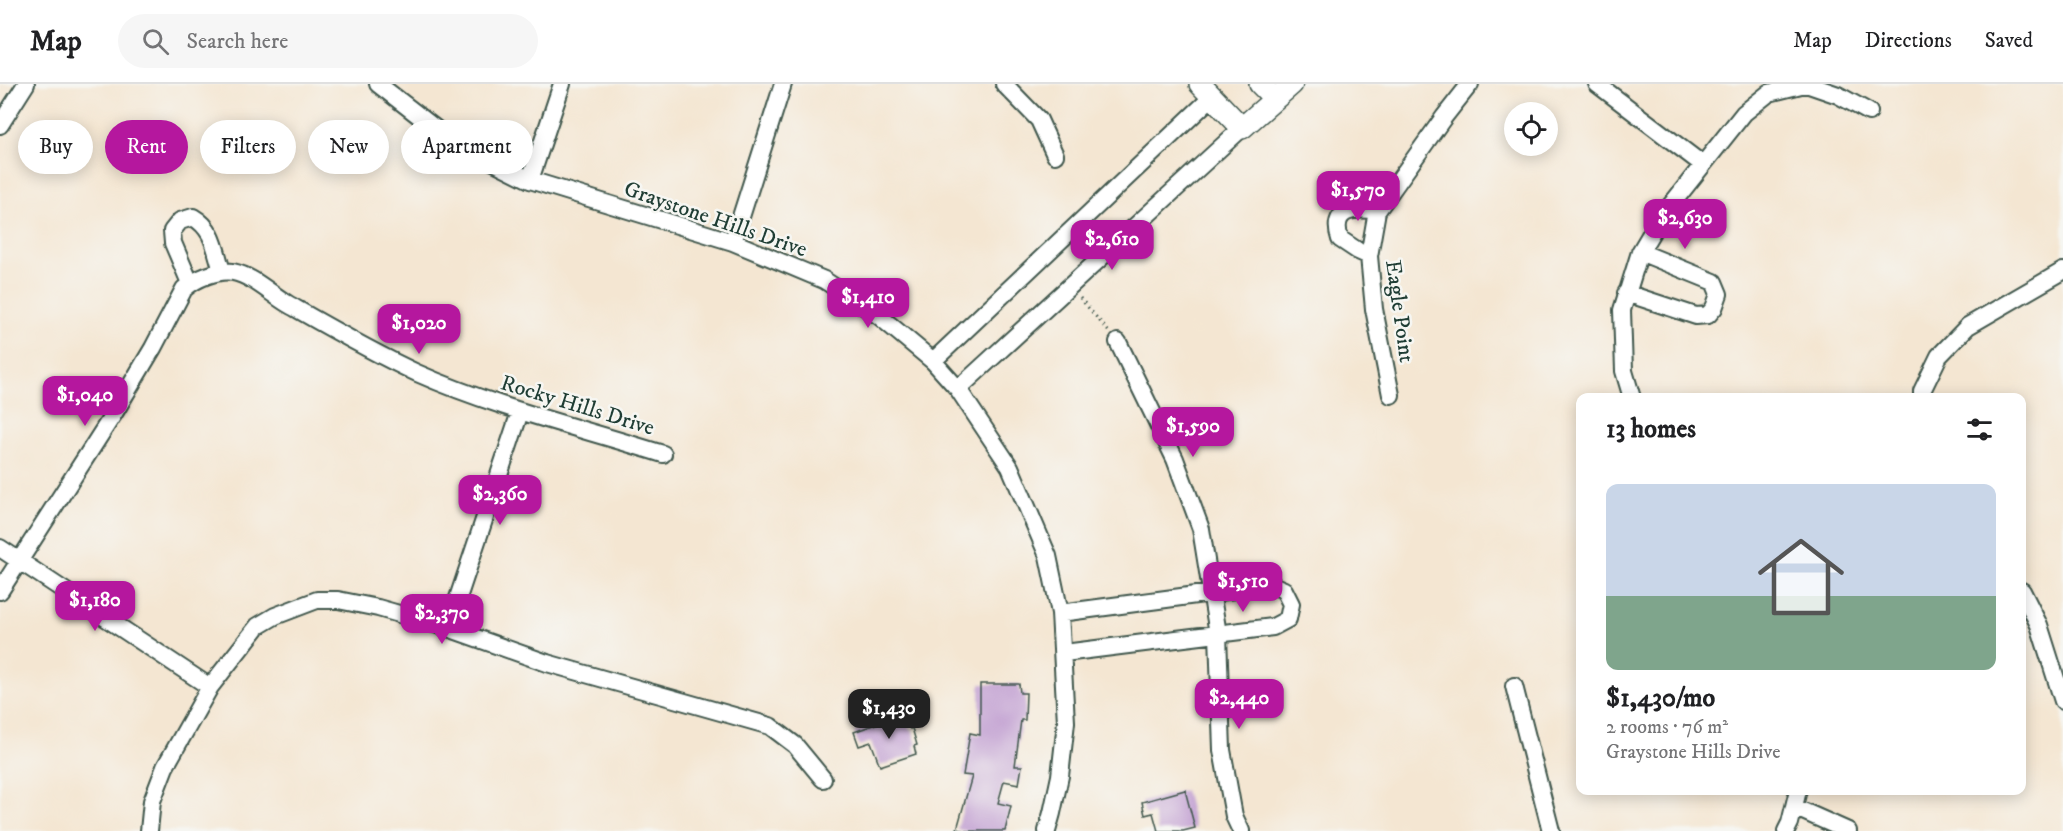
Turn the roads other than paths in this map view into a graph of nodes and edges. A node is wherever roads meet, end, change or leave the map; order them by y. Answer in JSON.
{"nodes":[{"id":1,"x":26,"y":84,"type":"edge"},
{"id":2,"x":378,"y":84,"type":"edge"},
{"id":3,"x":562,"y":84,"type":"edge"},
{"id":4,"x":783,"y":84,"type":"edge"},
{"id":5,"x":1004,"y":84,"type":"edge"},
{"id":6,"x":1260,"y":84,"type":"edge"},
{"id":7,"x":1292,"y":84,"type":"edge"},
{"id":8,"x":1470,"y":84,"type":"edge"},
{"id":9,"x":1597,"y":84,"type":"edge"},
{"id":10,"x":1805,"y":84,"type":"edge"},
{"id":11,"x":1212,"y":88,"type":"edge"},
{"id":12,"x":1275,"y":99,"type":"junction"},
{"id":13,"x":1869,"y":112,"type":"dead end"},
{"id":14,"x":1,"y":121,"type":"edge"},
{"id":15,"x":1242,"y":128,"type":"junction"},
{"id":16,"x":1055,"y":155,"type":"dead end"},
{"id":17,"x":1701,"y":164,"type":"junction"},
{"id":18,"x":530,"y":180,"type":"junction"},
{"id":19,"x":1377,"y":211,"type":"junction"},
{"id":20,"x":733,"y":243,"type":"junction"},
{"id":21,"x":1640,"y":252,"type":"junction"},
{"id":22,"x":1370,"y":256,"type":"junction"},
{"id":23,"x":222,"y":271,"type":"junction"},
{"id":24,"x":2063,"y":271,"type":"edge"},
{"id":25,"x":190,"y":283,"type":"junction"},
{"id":26,"x":1626,"y":293,"type":"junction"},
{"id":27,"x":1118,"y":342,"type":"road end"},
{"id":28,"x":933,"y":361,"type":"junction"},
{"id":29,"x":958,"y":389,"type":"junction"},
{"id":30,"x":1631,"y":393,"type":"edge"},
{"id":31,"x":1922,"y":393,"type":"edge"},
{"id":32,"x":1391,"y":395,"type":"dead end"},
{"id":33,"x":520,"y":412,"type":"junction"},
{"id":34,"x":663,"y":454,"type":"dead end"},
{"id":35,"x":0,"y":548,"type":"edge"},
{"id":36,"x":20,"y":562,"type":"junction"},
{"id":37,"x":0,"y":591,"type":"edge"},
{"id":38,"x":1210,"y":594,"type":"junction"},
{"id":39,"x":2026,"y":599,"type":"edge"},
{"id":40,"x":1060,"y":613,"type":"junction"},
{"id":41,"x":448,"y":628,"type":"junction"},
{"id":42,"x":1218,"y":634,"type":"junction"},
{"id":43,"x":1064,"y":653,"type":"junction"},
{"id":44,"x":1514,"y":686,"type":"dead end"},
{"id":45,"x":210,"y":687,"type":"junction"},
{"id":46,"x":2063,"y":701,"type":"edge"},
{"id":47,"x":824,"y":779,"type":"dead end"},
{"id":48,"x":1797,"y":795,"type":"edge"},
{"id":49,"x":1794,"y":807,"type":"junction"},
{"id":50,"x":150,"y":831,"type":"edge"},
{"id":51,"x":1047,"y":831,"type":"edge"},
{"id":52,"x":1241,"y":831,"type":"edge"},
{"id":53,"x":1551,"y":831,"type":"edge"},
{"id":54,"x":1786,"y":831,"type":"edge"},
{"id":55,"x":1848,"y":831,"type":"edge"}],
"edges":[{"from":1,"to":14,"type":"street"},
{"from":2,"to":18,"type":"street","name":"Graystone Hills Drive"},
{"from":3,"to":18,"type":"street"},
{"from":4,"to":20,"type":"street"},
{"from":5,"to":16,"type":"street"},
{"from":6,"to":12,"type":"street"},
{"from":7,"to":12,"type":"street"},
{"from":8,"to":19,"type":"street","name":"Eagle Point"},
{"from":9,"to":17,"type":"street"},
{"from":10,"to":13,"type":"street"},
{"from":10,"to":17,"type":"street"},
{"from":11,"to":15,"type":"street"},
{"from":11,"to":28,"type":"street"},
{"from":12,"to":15,"type":"street"},
{"from":15,"to":29,"type":"street"},
{"from":17,"to":21,"type":"street"},
{"from":18,"to":20,"type":"street","name":"Graystone Hills Drive"},
{"from":19,"to":22,"type":"street","name":"Eagle Point"},
{"from":19,"to":22,"type":"street"},
{"from":20,"to":28,"type":"street","name":"Graystone Hills Drive"},
{"from":21,"to":26,"type":"street"},
{"from":21,"to":26,"type":"street"},
{"from":22,"to":32,"type":"street","name":"Eagle Point"},
{"from":23,"to":25,"type":"street"},
{"from":23,"to":25,"type":"street"},
{"from":23,"to":33,"type":"street","name":"Rocky Hills Drive"},
{"from":24,"to":31,"type":"street"},
{"from":25,"to":36,"type":"street"},
{"from":26,"to":30,"type":"street"},
{"from":27,"to":38,"type":"street"},
{"from":28,"to":29,"type":"street","name":"Graystone Hills Drive"},
{"from":29,"to":40,"type":"street","name":"Graystone Hills Drive"},
{"from":33,"to":34,"type":"street","name":"Rocky Hills Drive"},
{"from":33,"to":41,"type":"street"},
{"from":35,"to":36,"type":"street"},
{"from":36,"to":37,"type":"street"},
{"from":36,"to":45,"type":"street"},
{"from":38,"to":40,"type":"street"},
{"from":38,"to":42,"type":"street"},
{"from":38,"to":42,"type":"street"},
{"from":39,"to":46,"type":"street"},
{"from":40,"to":43,"type":"street","name":"Graystone Hills Drive"},
{"from":41,"to":45,"type":"street"},
{"from":41,"to":47,"type":"street"},
{"from":42,"to":43,"type":"street"},
{"from":42,"to":52,"type":"street"},
{"from":43,"to":51,"type":"street","name":"Graystone Hills Drive"},
{"from":44,"to":53,"type":"street"},
{"from":45,"to":50,"type":"street"},
{"from":48,"to":49,"type":"street"},
{"from":49,"to":54,"type":"street"},
{"from":49,"to":55,"type":"street"}]}
